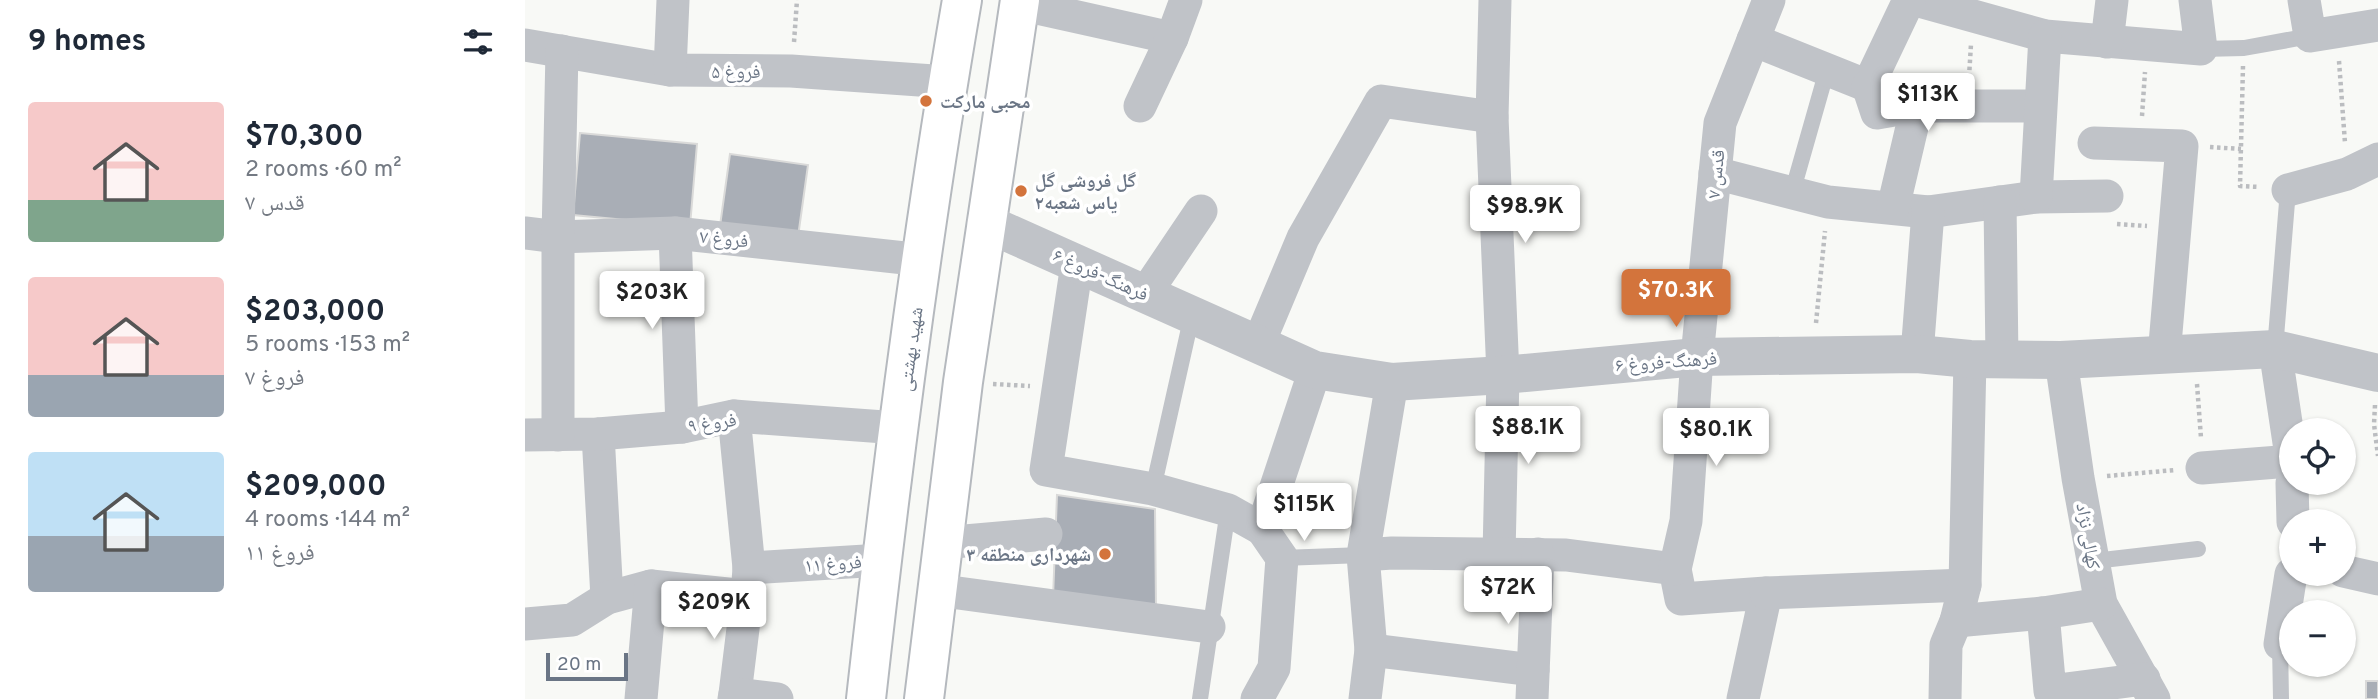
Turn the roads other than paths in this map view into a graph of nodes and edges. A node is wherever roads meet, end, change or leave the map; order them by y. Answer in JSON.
{"nodes":[{"id":1,"x":673,"y":0,"type":"edge"},
{"id":2,"x":963,"y":0,"type":"edge"},
{"id":3,"x":1186,"y":0,"type":"edge"},
{"id":4,"x":1495,"y":0,"type":"edge"},
{"id":5,"x":1769,"y":0,"type":"edge"},
{"id":6,"x":1909,"y":0,"type":"edge"},
{"id":7,"x":1916,"y":0,"type":"edge"},
{"id":8,"x":2112,"y":0,"type":"edge"},
{"id":9,"x":2195,"y":0,"type":"edge"},
{"id":10,"x":2305,"y":0,"type":"edge"},
{"id":11,"x":1019,"y":2,"type":"edge"},
{"id":12,"x":2378,"y":25,"type":"edge"},
{"id":13,"x":2323,"y":34,"type":"junction"},
{"id":14,"x":2045,"y":36,"type":"junction"},
{"id":15,"x":1172,"y":38,"type":"junction"},
{"id":16,"x":1753,"y":40,"type":"junction"},
{"id":17,"x":2107,"y":41,"type":"junction"},
{"id":18,"x":525,"y":45,"type":"edge"},
{"id":19,"x":2201,"y":49,"type":"junction"},
{"id":20,"x":562,"y":51,"type":"junction"},
{"id":21,"x":670,"y":70,"type":"junction"},
{"id":22,"x":1827,"y":70,"type":"junction"},
{"id":23,"x":948,"y":82,"type":"junction"},
{"id":24,"x":1868,"y":86,"type":"junction"},
{"id":25,"x":1140,"y":106,"type":"dead end"},
{"id":26,"x":1917,"y":106,"type":"junction"},
{"id":27,"x":2040,"y":106,"type":"junction"},
{"id":28,"x":1492,"y":117,"type":"junction"},
{"id":29,"x":2094,"y":143,"type":"dead end"},
{"id":30,"x":2378,"y":159,"type":"edge"},
{"id":31,"x":1715,"y":173,"type":"junction"},
{"id":32,"x":2288,"y":190,"type":"joint"},
{"id":33,"x":1792,"y":193,"type":"junction"},
{"id":34,"x":2107,"y":196,"type":"road end"},
{"id":35,"x":2036,"y":197,"type":"junction"},
{"id":36,"x":2000,"y":202,"type":"junction"},
{"id":37,"x":1893,"y":208,"type":"junction"},
{"id":38,"x":1201,"y":211,"type":"dead end"},
{"id":39,"x":1928,"y":212,"type":"junction"},
{"id":40,"x":986,"y":223,"type":"junction"},
{"id":41,"x":525,"y":233,"type":"edge"},
{"id":42,"x":675,"y":233,"type":"junction"},
{"id":43,"x":558,"y":237,"type":"junction"},
{"id":44,"x":923,"y":260,"type":"junction"},
{"id":45,"x":1077,"y":264,"type":"junction"},
{"id":46,"x":1145,"y":294,"type":"junction"},
{"id":47,"x":1192,"y":315,"type":"junction"},
{"id":48,"x":1258,"y":345,"type":"junction"},
{"id":49,"x":2275,"y":349,"type":"junction"},
{"id":50,"x":1917,"y":354,"type":"junction"},
{"id":51,"x":2180,"y":354,"type":"junction"},
{"id":52,"x":1697,"y":357,"type":"junction"},
{"id":53,"x":909,"y":359,"type":"junction"},
{"id":54,"x":1986,"y":360,"type":"junction"},
{"id":55,"x":2061,"y":360,"type":"junction"},
{"id":56,"x":1315,"y":370,"type":"junction"},
{"id":57,"x":2378,"y":372,"type":"edge"},
{"id":58,"x":965,"y":374,"type":"junction"},
{"id":59,"x":1503,"y":375,"type":"junction"},
{"id":60,"x":1392,"y":382,"type":"junction"},
{"id":61,"x":734,"y":416,"type":"junction"},
{"id":62,"x":2285,"y":418,"type":"edge"},
{"id":63,"x":682,"y":427,"type":"junction"},
{"id":64,"x":898,"y":428,"type":"junction"},
{"id":65,"x":599,"y":434,"type":"junction"},
{"id":66,"x":525,"y":435,"type":"edge"},
{"id":67,"x":558,"y":435,"type":"junction"},
{"id":68,"x":2279,"y":462,"type":"edge"},
{"id":69,"x":2202,"y":468,"type":"road end"},
{"id":70,"x":1153,"y":489,"type":"junction"},
{"id":71,"x":1228,"y":510,"type":"junction"},
{"id":72,"x":1262,"y":529,"type":"junction"},
{"id":73,"x":1047,"y":534,"type":"dead end"},
{"id":74,"x":942,"y":543,"type":"junction"},
{"id":75,"x":2198,"y":549,"type":"dead end"},
{"id":76,"x":1538,"y":554,"type":"junction"},
{"id":77,"x":1363,"y":555,"type":"junction"},
{"id":78,"x":1499,"y":555,"type":"junction"},
{"id":79,"x":1282,"y":558,"type":"junction"},
{"id":80,"x":882,"y":559,"type":"junction"},
{"id":81,"x":2094,"y":561,"type":"junction"},
{"id":82,"x":1675,"y":569,"type":"junction"},
{"id":83,"x":2356,"y":574,"type":"edge"},
{"id":84,"x":2378,"y":579,"type":"edge"},
{"id":85,"x":748,"y":582,"type":"junction"},
{"id":86,"x":1965,"y":585,"type":"junction"},
{"id":87,"x":651,"y":586,"type":"junction"},
{"id":88,"x":936,"y":590,"type":"junction"},
{"id":89,"x":1766,"y":593,"type":"junction"},
{"id":90,"x":607,"y":598,"type":"junction"},
{"id":91,"x":2101,"y":604,"type":"junction"},
{"id":92,"x":2043,"y":613,"type":"junction"},
{"id":93,"x":1956,"y":621,"type":"junction"},
{"id":94,"x":525,"y":624,"type":"edge"},
{"id":95,"x":1209,"y":627,"type":"junction"},
{"id":96,"x":1371,"y":650,"type":"junction"},
{"id":97,"x":2281,"y":677,"type":"edge"},
{"id":98,"x":1532,"y":685,"type":"edge"},
{"id":99,"x":2149,"y":689,"type":"edge"},
{"id":100,"x":735,"y":696,"type":"edge"},
{"id":101,"x":641,"y":699,"type":"edge"},
{"id":102,"x":777,"y":699,"type":"edge"},
{"id":103,"x":866,"y":699,"type":"edge"},
{"id":104,"x":924,"y":699,"type":"edge"},
{"id":105,"x":1200,"y":699,"type":"edge"},
{"id":106,"x":1257,"y":699,"type":"edge"},
{"id":107,"x":1365,"y":699,"type":"edge"},
{"id":108,"x":1743,"y":699,"type":"edge"},
{"id":109,"x":1945,"y":699,"type":"edge"},
{"id":110,"x":2281,"y":699,"type":"edge"}],
"edges":[{"from":1,"to":21,"type":"street"},
{"from":2,"to":23,"type":"main road","name":"شهید بهشتی"},
{"from":3,"to":15,"type":"street"},
{"from":4,"to":28,"type":"street"},
{"from":5,"to":16,"type":"street","name":"قدس ۷"},
{"from":6,"to":24,"type":"street"},
{"from":7,"to":14,"type":"street"},
{"from":8,"to":17,"type":"street"},
{"from":9,"to":19,"type":"street"},
{"from":10,"to":13,"type":"street"},
{"from":11,"to":15,"type":"street"},
{"from":11,"to":40,"type":"main road"},
{"from":12,"to":13,"type":"street"},
{"from":13,"to":19,"type":"lane"},
{"from":14,"to":17,"type":"street"},
{"from":14,"to":27,"type":"street"},
{"from":15,"to":25,"type":"street"},
{"from":16,"to":22,"type":"street"},
{"from":16,"to":31,"type":"street","name":"قدس ۷"},
{"from":17,"to":19,"type":"street"},
{"from":18,"to":20,"type":"street","name":"فروغ ۵"},
{"from":20,"to":21,"type":"street","name":"فروغ ۵"},
{"from":20,"to":43,"type":"street"},
{"from":21,"to":23,"type":"street","name":"فروغ ۵"},
{"from":22,"to":24,"type":"street"},
{"from":22,"to":33,"type":"lane"},
{"from":23,"to":44,"type":"main road","name":"شهید بهشتی"},
{"from":24,"to":26,"type":"street"},
{"from":26,"to":27,"type":"street"},
{"from":26,"to":37,"type":"street"},
{"from":27,"to":35,"type":"street"},
{"from":28,"to":48,"type":"street"},
{"from":28,"to":59,"type":"street"},
{"from":29,"to":51,"type":"street"},
{"from":30,"to":32,"type":"street"},
{"from":31,"to":33,"type":"street"},
{"from":31,"to":52,"type":"street","name":"قدس ۷"},
{"from":32,"to":49,"type":"lane"},
{"from":33,"to":37,"type":"street"},
{"from":34,"to":35,"type":"street"},
{"from":35,"to":36,"type":"street"},
{"from":36,"to":39,"type":"street"},
{"from":36,"to":54,"type":"street"},
{"from":37,"to":39,"type":"street"},
{"from":38,"to":46,"type":"street"},
{"from":39,"to":50,"type":"street"},
{"from":40,"to":45,"type":"street","name":"فرهنگ-فروغ ۶"},
{"from":40,"to":58,"type":"main road"},
{"from":41,"to":43,"type":"street","name":"فروغ ۷"},
{"from":42,"to":43,"type":"street","name":"فروغ ۷"},
{"from":42,"to":44,"type":"street","name":"فروغ ۷"},
{"from":42,"to":63,"type":"street"},
{"from":43,"to":67,"type":"street"},
{"from":44,"to":53,"type":"main road","name":"شهید بهشتی"},
{"from":45,"to":46,"type":"street","name":"فرهنگ-فروغ ۶"},
{"from":45,"to":70,"type":"street"},
{"from":46,"to":47,"type":"street","name":"فرهنگ-فروغ ۶"},
{"from":47,"to":48,"type":"street","name":"فرهنگ-فروغ ۶"},
{"from":47,"to":70,"type":"lane"},
{"from":48,"to":56,"type":"street","name":"فرهنگ-فروغ ۶"},
{"from":49,"to":51,"type":"street","name":"فرهنگ-فروغ ۶"},
{"from":49,"to":57,"type":"street","name":"فرهنگ-فروغ ۶"},
{"from":49,"to":62,"type":"street"},
{"from":50,"to":52,"type":"street","name":"فرهنگ-فروغ ۶"},
{"from":50,"to":54,"type":"street","name":"فرهنگ-فروغ ۶"},
{"from":51,"to":55,"type":"street","name":"فرهنگ-فروغ ۶"},
{"from":52,"to":59,"type":"street","name":"فرهنگ-فروغ ۶"},
{"from":52,"to":82,"type":"street","name":"قدس ۷"},
{"from":53,"to":58,"type":"main road"},
{"from":53,"to":64,"type":"main road","name":"شهید بهشتی"},
{"from":54,"to":55,"type":"street","name":"فرهنگ-فروغ ۶"},
{"from":54,"to":86,"type":"street"},
{"from":55,"to":81,"type":"street","name":"کهالی نژاد"},
{"from":56,"to":60,"type":"street","name":"فرهنگ-فروغ ۶"},
{"from":56,"to":72,"type":"street"},
{"from":58,"to":74,"type":"main road"},
{"from":59,"to":60,"type":"street","name":"فرهنگ-فروغ ۶"},
{"from":59,"to":78,"type":"street"},
{"from":60,"to":77,"type":"street"},
{"from":61,"to":63,"type":"street","name":"فروغ ۹"},
{"from":61,"to":64,"type":"street","name":"فروغ ۹"},
{"from":61,"to":85,"type":"street"},
{"from":63,"to":65,"type":"street","name":"فروغ ۹"},
{"from":64,"to":80,"type":"main road","name":"شهید بهشتی"},
{"from":65,"to":67,"type":"street","name":"فروغ ۹"},
{"from":65,"to":90,"type":"street"},
{"from":66,"to":67,"type":"street","name":"فروغ ۹"},
{"from":68,"to":69,"type":"street"},
{"from":70,"to":71,"type":"street"},
{"from":71,"to":72,"type":"street"},
{"from":71,"to":95,"type":"lane"},
{"from":72,"to":79,"type":"street"},
{"from":73,"to":74,"type":"street"},
{"from":74,"to":88,"type":"main road"},
{"from":75,"to":81,"type":"lane"},
{"from":76,"to":78,"type":"street"},
{"from":76,"to":82,"type":"street"},
{"from":76,"to":98,"type":"street"},
{"from":77,"to":78,"type":"street"},
{"from":77,"to":79,"type":"lane"},
{"from":77,"to":96,"type":"street"},
{"from":79,"to":106,"type":"street"},
{"from":80,"to":85,"type":"street","name":"فروغ ۱۱"},
{"from":80,"to":103,"type":"main road","name":"شهید بهشتی"},
{"from":81,"to":91,"type":"street","name":"کهالی نژاد"},
{"from":82,"to":89,"type":"street"},
{"from":83,"to":84,"type":"street"},
{"from":85,"to":87,"type":"street","name":"فروغ ۱۱"},
{"from":85,"to":100,"type":"street"},
{"from":86,"to":89,"type":"street"},
{"from":86,"to":93,"type":"street"},
{"from":87,"to":90,"type":"street","name":"فروغ ۱۱"},
{"from":87,"to":101,"type":"street"},
{"from":88,"to":95,"type":"street"},
{"from":88,"to":104,"type":"main road"},
{"from":89,"to":108,"type":"street"},
{"from":90,"to":94,"type":"street","name":"فروغ ۱۱"},
{"from":91,"to":92,"type":"street"},
{"from":91,"to":99,"type":"street","name":"کهالی نژاد"},
{"from":92,"to":93,"type":"street"},
{"from":92,"to":99,"type":"street"},
{"from":93,"to":109,"type":"street"},
{"from":95,"to":105,"type":"lane"},
{"from":96,"to":98,"type":"street"},
{"from":96,"to":107,"type":"street"},
{"from":97,"to":110,"type":"lane"},
{"from":100,"to":102,"type":"street"}]}
